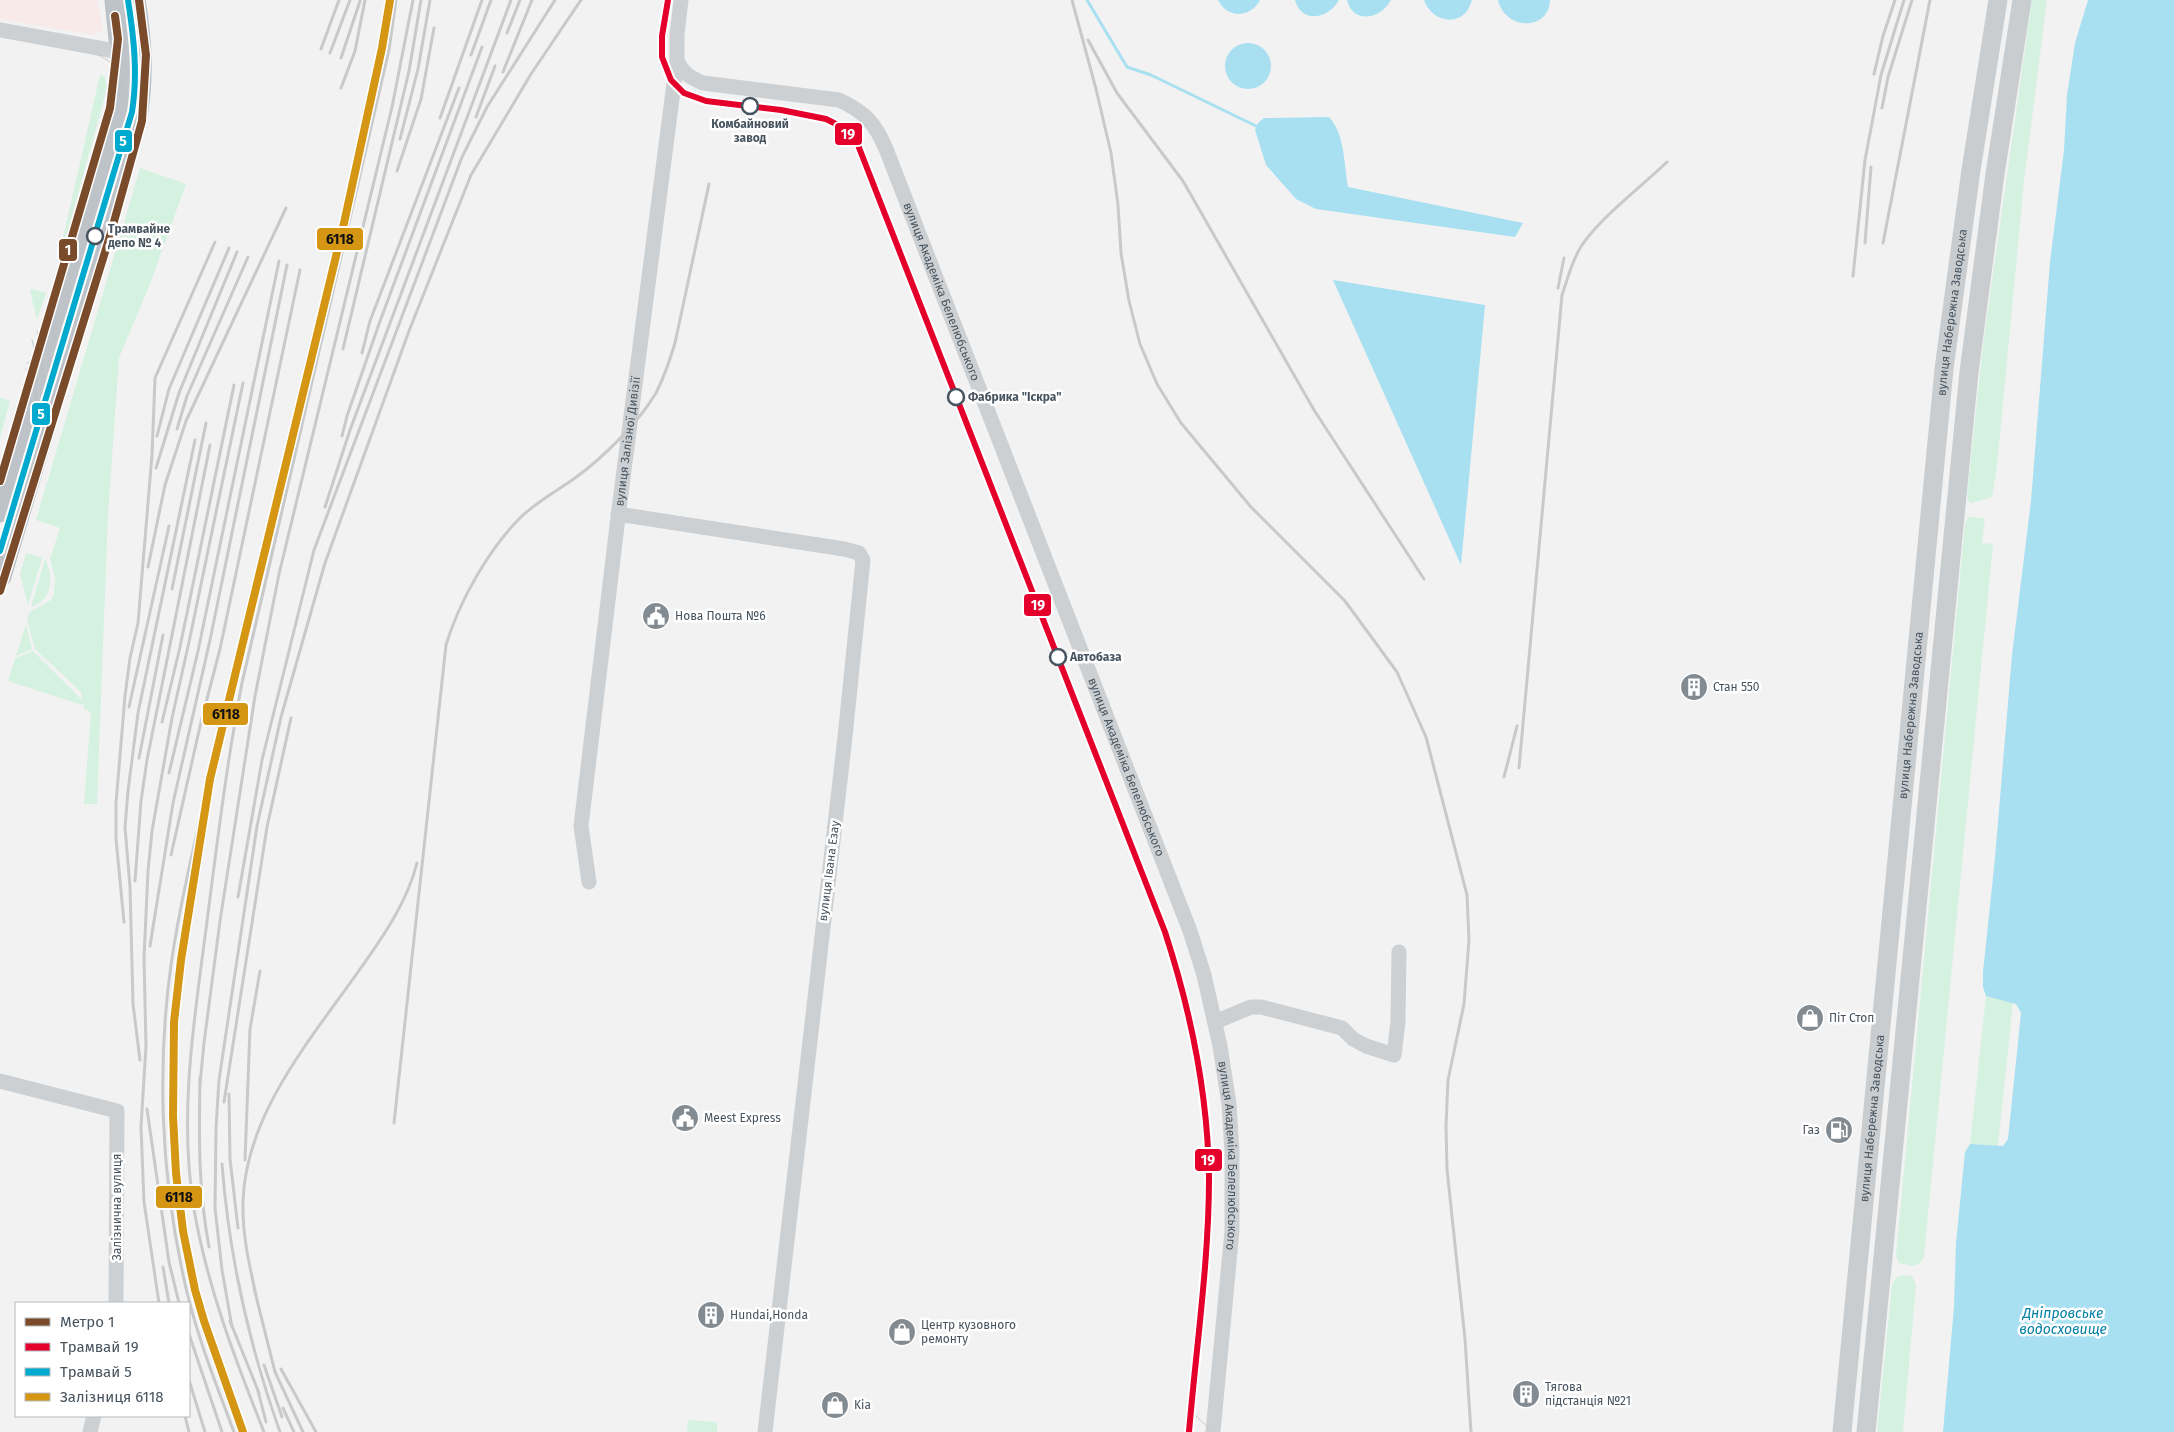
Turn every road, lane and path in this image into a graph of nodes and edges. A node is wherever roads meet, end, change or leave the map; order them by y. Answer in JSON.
{"nodes":[{"id":1,"x":116,"y":0,"type":"edge"},
{"id":2,"x":134,"y":0,"type":"edge"},
{"id":3,"x":682,"y":0,"type":"edge"},
{"id":4,"x":1998,"y":0,"type":"edge"},
{"id":5,"x":2022,"y":0,"type":"edge"},
{"id":6,"x":0,"y":30,"type":"edge"},
{"id":7,"x":132,"y":52,"type":"junction"},
{"id":8,"x":677,"y":60,"type":"junction"},
{"id":9,"x":0,"y":511,"type":"edge"},
{"id":10,"x":618,"y":514,"type":"junction"},
{"id":11,"x":0,"y":576,"type":"edge"},
{"id":12,"x":589,"y":882,"type":"dead end"},
{"id":13,"x":1399,"y":952,"type":"dead end"},
{"id":14,"x":1216,"y":1022,"type":"junction"},
{"id":15,"x":0,"y":1081,"type":"edge"},
{"id":16,"x":116,"y":1302,"type":"edge"},
{"id":17,"x":94,"y":1417,"type":"edge"},
{"id":18,"x":90,"y":1432,"type":"edge"},
{"id":19,"x":764,"y":1432,"type":"edge"},
{"id":20,"x":1213,"y":1432,"type":"edge"},
{"id":21,"x":1842,"y":1432,"type":"edge"},
{"id":22,"x":1866,"y":1432,"type":"edge"}],
"edges":[{"from":1,"to":7,"type":"highway"},
{"from":2,"to":7,"type":"highway"},
{"from":3,"to":8,"type":"street","name":"вулиця Залізної Дивізії"},
{"from":4,"to":21,"type":"main road","name":"вулиця Набережна Заводська"},
{"from":5,"to":22,"type":"main road","name":"вулиця Набережна Заводська"},
{"from":6,"to":7,"type":"street"},
{"from":7,"to":9,"type":"highway"},
{"from":7,"to":11,"type":"highway"},
{"from":8,"to":10,"type":"street","name":"вулиця Залізної Дивізії"},
{"from":8,"to":14,"type":"street","name":"вулиця Академіка Белелюбського"},
{"from":10,"to":12,"type":"street","name":"вулиця Залізної Дивізії"},
{"from":10,"to":19,"type":"street","name":"вулиця Івана Езау"},
{"from":13,"to":14,"type":"street"},
{"from":14,"to":20,"type":"street","name":"вулиця Академіка Белелюбського"},
{"from":15,"to":16,"type":"street","name":"Залізнична вулиця"},
{"from":17,"to":18,"type":"street"}]}
